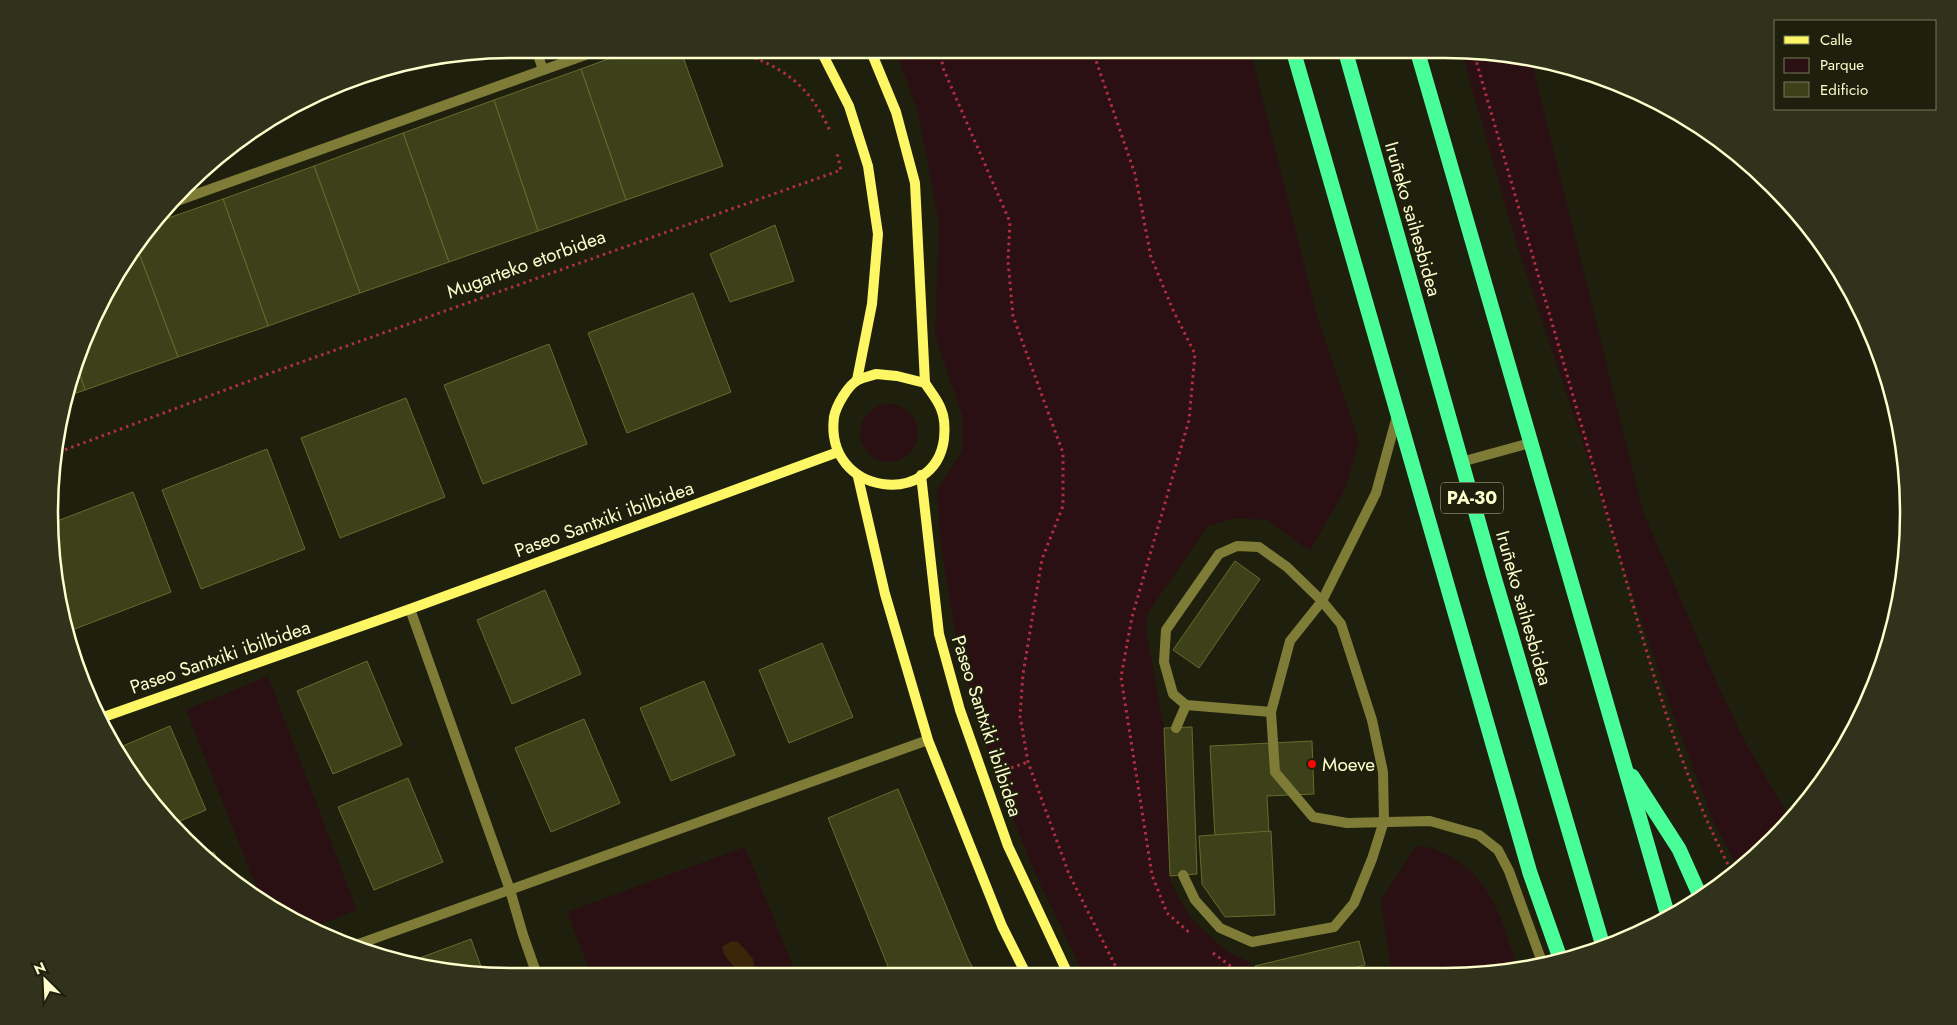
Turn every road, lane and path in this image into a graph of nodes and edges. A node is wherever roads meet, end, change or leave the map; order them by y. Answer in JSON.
{"nodes":[{"id":1,"x":539,"y":58,"type":"edge"},
{"id":2,"x":577,"y":58,"type":"edge"},
{"id":3,"x":758,"y":58,"type":"edge"},
{"id":4,"x":825,"y":58,"type":"edge"},
{"id":5,"x":874,"y":58,"type":"edge"},
{"id":6,"x":941,"y":58,"type":"edge"},
{"id":7,"x":1095,"y":58,"type":"edge"},
{"id":8,"x":1295,"y":58,"type":"edge"},
{"id":9,"x":1347,"y":58,"type":"edge"},
{"id":10,"x":1420,"y":58,"type":"edge"},
{"id":11,"x":1475,"y":58,"type":"edge"},
{"id":12,"x":543,"y":70,"type":"junction"},
{"id":13,"x":833,"y":139,"type":"dead end"},
{"id":14,"x":835,"y":146,"type":"dead end"},
{"id":15,"x":183,"y":199,"type":"edge"},
{"id":16,"x":857,"y":380,"type":"junction"},
{"id":17,"x":925,"y":384,"type":"junction"},
{"id":18,"x":1397,"y":415,"type":"junction"},
{"id":19,"x":1530,"y":443,"type":"junction"},
{"id":20,"x":61,"y":451,"type":"edge"},
{"id":21,"x":838,"y":452,"type":"junction"},
{"id":22,"x":1461,"y":462,"type":"junction"},
{"id":23,"x":921,"y":475,"type":"junction"},
{"id":24,"x":858,"y":476,"type":"junction"},
{"id":25,"x":1322,"y":601,"type":"junction"},
{"id":26,"x":410,"y":609,"type":"junction"},
{"id":27,"x":1186,"y":705,"type":"junction"},
{"id":28,"x":1271,"y":712,"type":"junction"},
{"id":29,"x":105,"y":716,"type":"edge"},
{"id":30,"x":1176,"y":728,"type":"dead end"},
{"id":31,"x":928,"y":740,"type":"junction"},
{"id":32,"x":1622,"y":761,"type":"junction"},
{"id":33,"x":1384,"y":821,"type":"junction"},
{"id":34,"x":1729,"y":867,"type":"edge"},
{"id":35,"x":1183,"y":875,"type":"dead end"},
{"id":36,"x":510,"y":890,"type":"junction"},
{"id":37,"x":1698,"y":891,"type":"edge"},
{"id":38,"x":1666,"y":910,"type":"edge"},
{"id":39,"x":1194,"y":936,"type":"dead end"},
{"id":40,"x":1601,"y":939,"type":"edge"},
{"id":41,"x":364,"y":942,"type":"edge"},
{"id":42,"x":1207,"y":947,"type":"dead end"},
{"id":43,"x":1558,"y":953,"type":"edge"},
{"id":44,"x":1540,"y":957,"type":"edge"},
{"id":45,"x":535,"y":968,"type":"edge"},
{"id":46,"x":1023,"y":968,"type":"edge"},
{"id":47,"x":1065,"y":968,"type":"edge"},
{"id":48,"x":1116,"y":968,"type":"edge"},
{"id":49,"x":1233,"y":968,"type":"edge"}],
"edges":[{"from":1,"to":12,"type":"street"},
{"from":2,"to":12,"type":"street"},
{"from":3,"to":13,"type":"path"},
{"from":4,"to":16,"type":"street"},
{"from":5,"to":17,"type":"street"},
{"from":6,"to":48,"type":"path"},
{"from":7,"to":39,"type":"path"},
{"from":8,"to":18,"type":"highway"},
{"from":9,"to":22,"type":"highway","name":"Iruñeko saihesbidea","number":"PA-30"},
{"from":10,"to":19,"type":"highway"},
{"from":11,"to":34,"type":"path"},
{"from":12,"to":15,"type":"street"},
{"from":14,"to":20,"type":"path","name":"Mugarteko etorbidea"},
{"from":16,"to":17,"type":"street"},
{"from":16,"to":21,"type":"street"},
{"from":17,"to":23,"type":"street"},
{"from":18,"to":25,"type":"street"},
{"from":18,"to":43,"type":"highway"},
{"from":19,"to":22,"type":"street"},
{"from":19,"to":32,"type":"highway"},
{"from":21,"to":24,"type":"street"},
{"from":21,"to":26,"type":"street","name":"Paseo Santxiki ibilbidea"},
{"from":22,"to":40,"type":"highway","name":"Iruñeko saihesbidea","number":"PA-30"},
{"from":23,"to":24,"type":"street"},
{"from":23,"to":47,"type":"street","name":"Paseo Santxiki ibilbidea"},
{"from":24,"to":31,"type":"street"},
{"from":25,"to":27,"type":"street"},
{"from":25,"to":28,"type":"street"},
{"from":25,"to":33,"type":"street"},
{"from":26,"to":29,"type":"street","name":"Paseo Santxiki ibilbidea"},
{"from":26,"to":36,"type":"street"},
{"from":27,"to":28,"type":"street"},
{"from":27,"to":30,"type":"street"},
{"from":28,"to":33,"type":"street"},
{"from":31,"to":36,"type":"street"},
{"from":31,"to":46,"type":"street"},
{"from":32,"to":37,"type":"highway"},
{"from":32,"to":38,"type":"highway"},
{"from":33,"to":35,"type":"street"},
{"from":33,"to":44,"type":"street"},
{"from":36,"to":41,"type":"street"},
{"from":36,"to":45,"type":"street"},
{"from":42,"to":49,"type":"path"}]}
